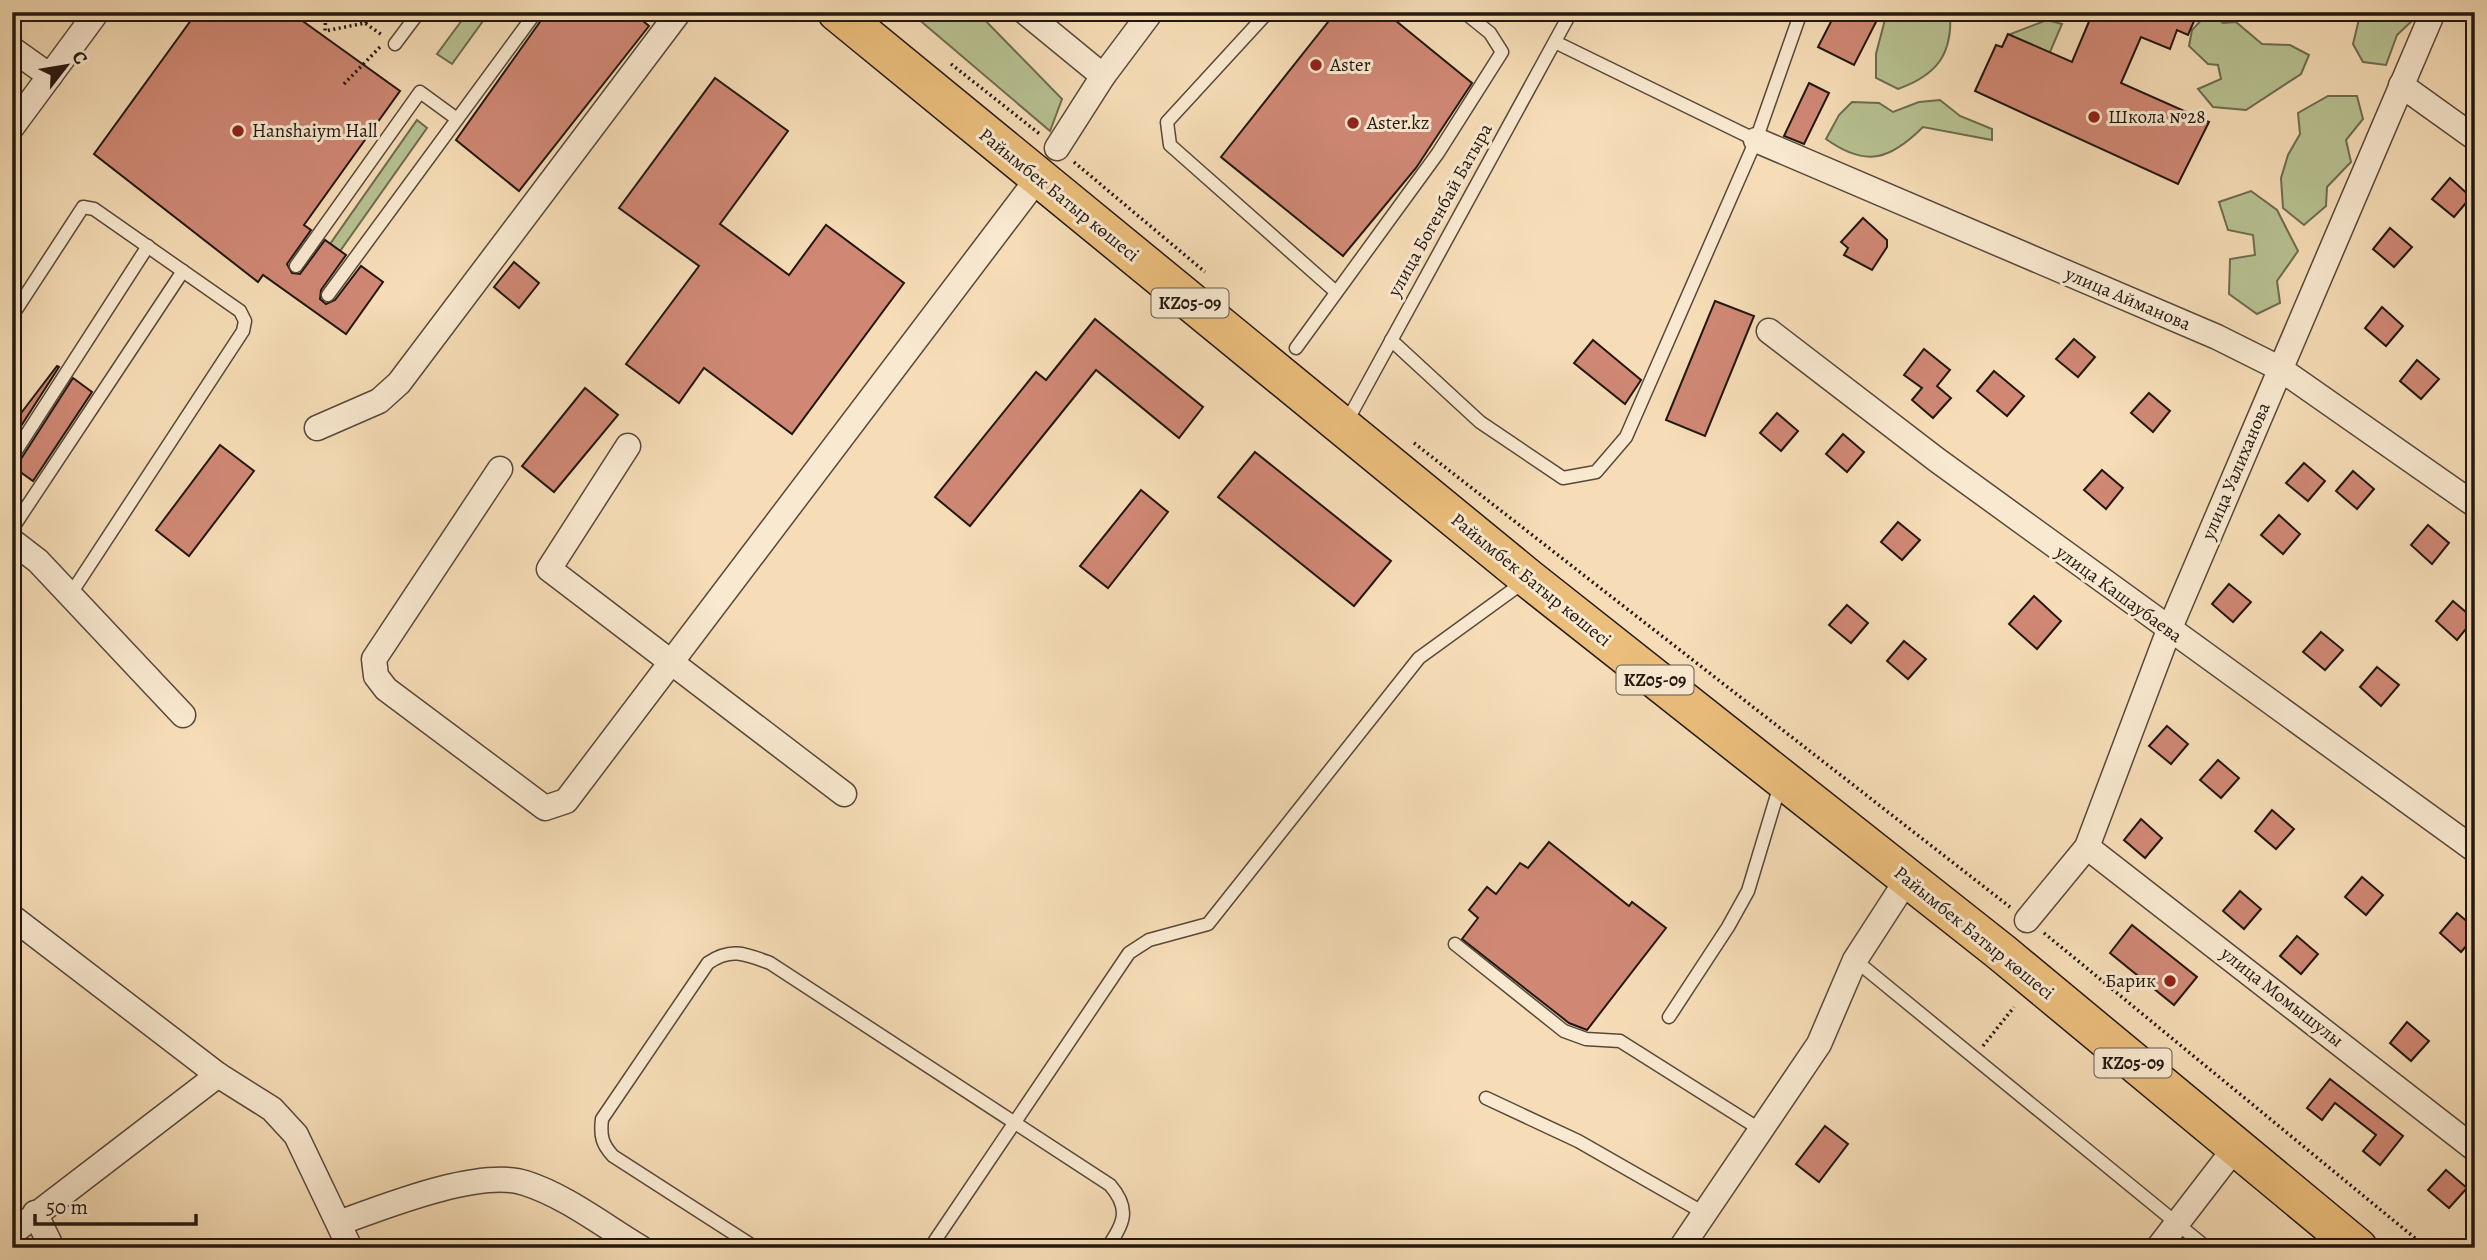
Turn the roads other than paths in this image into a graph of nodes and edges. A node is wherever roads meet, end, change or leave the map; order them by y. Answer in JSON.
{"nodes":[{"id":1,"x":97,"y":12,"type":"edge"},
{"id":2,"x":419,"y":12,"type":"edge"},
{"id":3,"x":536,"y":12,"type":"edge"},
{"id":4,"x":680,"y":12,"type":"edge"},
{"id":5,"x":837,"y":12,"type":"edge"},
{"id":6,"x":1025,"y":12,"type":"edge"},
{"id":7,"x":1151,"y":12,"type":"edge"},
{"id":8,"x":1268,"y":12,"type":"edge"},
{"id":9,"x":1464,"y":12,"type":"edge"},
{"id":10,"x":1570,"y":12,"type":"edge"},
{"id":11,"x":1801,"y":12,"type":"edge"},
{"id":12,"x":2433,"y":12,"type":"edge"},
{"id":13,"x":1555,"y":41,"type":"junction"},
{"id":14,"x":395,"y":44,"type":"road end"},
{"id":15,"x":12,"y":49,"type":"edge"},
{"id":16,"x":50,"y":76,"type":"junction"},
{"id":17,"x":1103,"y":76,"type":"junction"},
{"id":18,"x":2401,"y":85,"type":"junction"},
{"id":19,"x":457,"y":119,"type":"junction"},
{"id":20,"x":12,"y":127,"type":"edge"},
{"id":21,"x":2475,"y":138,"type":"edge"},
{"id":22,"x":1756,"y":140,"type":"junction"},
{"id":23,"x":1048,"y":163,"type":"junction"},
{"id":24,"x":148,"y":246,"type":"junction"},
{"id":25,"x":296,"y":266,"type":"dead end"},
{"id":26,"x":183,"y":271,"type":"junction"},
{"id":27,"x":1336,"y":292,"type":"junction"},
{"id":28,"x":328,"y":295,"type":"dead end"},
{"id":29,"x":12,"y":316,"type":"edge"},
{"id":30,"x":1769,"y":331,"type":"dead end"},
{"id":31,"x":1391,"y":340,"type":"junction"},
{"id":32,"x":1296,"y":348,"type":"dead end"},
{"id":33,"x":2279,"y":368,"type":"junction"},
{"id":34,"x":1344,"y":426,"type":"junction"},
{"id":35,"x":317,"y":428,"type":"dead end"},
{"id":36,"x":628,"y":446,"type":"dead end"},
{"id":37,"x":12,"y":457,"type":"edge"},
{"id":38,"x":500,"y":469,"type":"dead end"},
{"id":39,"x":2475,"y":505,"type":"edge"},
{"id":40,"x":12,"y":529,"type":"edge"},
{"id":41,"x":12,"y":541,"type":"edge"},
{"id":42,"x":1529,"y":579,"type":"junction"},
{"id":43,"x":70,"y":595,"type":"junction"},
{"id":44,"x":2169,"y":630,"type":"junction"},
{"id":45,"x":673,"y":661,"type":"junction"},
{"id":46,"x":183,"y":715,"type":"dead end"},
{"id":47,"x":1782,"y":781,"type":"junction"},
{"id":48,"x":844,"y":794,"type":"dead end"},
{"id":49,"x":2087,"y":847,"type":"junction"},
{"id":50,"x":2475,"y":850,"type":"edge"},
{"id":51,"x":1908,"y":878,"type":"junction"},
{"id":52,"x":12,"y":917,"type":"edge"},
{"id":53,"x":2027,"y":920,"type":"road end"},
{"id":54,"x":1455,"y":944,"type":"dead end"},
{"id":55,"x":1855,"y":960,"type":"junction"},
{"id":56,"x":1669,"y":1017,"type":"dead end"},
{"id":57,"x":218,"y":1075,"type":"junction"},
{"id":58,"x":1486,"y":1098,"type":"dead end"},
{"id":59,"x":1014,"y":1124,"type":"junction"},
{"id":60,"x":1761,"y":1130,"type":"junction"},
{"id":61,"x":2235,"y":1148,"type":"junction"},
{"id":62,"x":2475,"y":1149,"type":"edge"},
{"id":63,"x":35,"y":1213,"type":"junction"},
{"id":64,"x":1704,"y":1213,"type":"junction"},
{"id":65,"x":339,"y":1223,"type":"junction"},
{"id":66,"x":2176,"y":1224,"type":"junction"},
{"id":67,"x":12,"y":1233,"type":"edge"},
{"id":68,"x":2343,"y":1241,"type":"edge"},
{"id":69,"x":51,"y":1248,"type":"edge"},
{"id":70,"x":350,"y":1248,"type":"edge"},
{"id":71,"x":641,"y":1248,"type":"edge"},
{"id":72,"x":756,"y":1248,"type":"edge"},
{"id":73,"x":930,"y":1248,"type":"edge"},
{"id":74,"x":1107,"y":1248,"type":"edge"},
{"id":75,"x":1681,"y":1248,"type":"edge"},
{"id":76,"x":2158,"y":1248,"type":"edge"},
{"id":77,"x":2207,"y":1248,"type":"edge"}],
"edges":[{"from":1,"to":16,"type":"street"},
{"from":2,"to":14,"type":"lane"},
{"from":3,"to":19,"type":"lane"},
{"from":4,"to":35,"type":"street"},
{"from":5,"to":23,"type":"main road","name":"Райымбек Батыр көшесі","number":"KZ05-09"},
{"from":6,"to":17,"type":"street"},
{"from":7,"to":17,"type":"street"},
{"from":8,"to":27,"type":"lane"},
{"from":9,"to":27,"type":"lane"},
{"from":10,"to":13,"type":"lane","name":"улица Богенбай Батыра"},
{"from":11,"to":22,"type":"lane"},
{"from":12,"to":18,"type":"street","name":"улица Уалиханова"},
{"from":13,"to":22,"type":"lane"},
{"from":13,"to":31,"type":"lane","name":"улица Богенбай Батыра"},
{"from":15,"to":16,"type":"street"},
{"from":16,"to":20,"type":"street"},
{"from":17,"to":23,"type":"street"},
{"from":18,"to":21,"type":"street"},
{"from":18,"to":33,"type":"street","name":"улица Уалиханова"},
{"from":19,"to":25,"type":"lane"},
{"from":19,"to":28,"type":"lane"},
{"from":22,"to":31,"type":"lane"},
{"from":22,"to":33,"type":"street","name":"улица Айманова"},
{"from":23,"to":34,"type":"main road","name":"Райымбек Батыр көшесі","number":"KZ05-09"},
{"from":23,"to":45,"type":"street"},
{"from":24,"to":26,"type":"lane"},
{"from":24,"to":29,"type":"lane"},
{"from":24,"to":37,"type":"lane"},
{"from":26,"to":40,"type":"lane"},
{"from":26,"to":43,"type":"lane"},
{"from":27,"to":32,"type":"lane"},
{"from":30,"to":44,"type":"street","name":"улица Кашаубаева"},
{"from":31,"to":34,"type":"lane","name":"улица Богенбай Батыра"},
{"from":33,"to":39,"type":"street","name":"улица Айманова"},
{"from":33,"to":44,"type":"street","name":"улица Уалиханова"},
{"from":34,"to":42,"type":"main road","name":"Райымбек Батыр көшесі","number":"KZ05-09"},
{"from":36,"to":45,"type":"street"},
{"from":38,"to":45,"type":"street"},
{"from":41,"to":43,"type":"street"},
{"from":42,"to":47,"type":"main road","name":"Райымбек Батыр көшесі","number":"KZ05-09"},
{"from":42,"to":59,"type":"lane"},
{"from":43,"to":46,"type":"street"},
{"from":44,"to":49,"type":"street","name":"улица Уалиханова"},
{"from":44,"to":50,"type":"street","name":"улица Кашаубаева"},
{"from":45,"to":48,"type":"street"},
{"from":47,"to":51,"type":"main road","name":"Райымбек Батыр көшесі","number":"KZ05-09"},
{"from":47,"to":56,"type":"lane"},
{"from":49,"to":53,"type":"street","name":"улица Уалиханова"},
{"from":49,"to":62,"type":"street","name":"улица Момышулы"},
{"from":51,"to":55,"type":"street"},
{"from":51,"to":61,"type":"main road","name":"Райымбек Батыр көшесі","number":"KZ05-09"},
{"from":52,"to":57,"type":"street"},
{"from":54,"to":60,"type":"lane"},
{"from":55,"to":60,"type":"street"},
{"from":55,"to":66,"type":"lane"},
{"from":57,"to":63,"type":"street"},
{"from":57,"to":65,"type":"street"},
{"from":58,"to":64,"type":"lane"},
{"from":59,"to":72,"type":"lane"},
{"from":59,"to":73,"type":"lane"},
{"from":59,"to":74,"type":"lane"},
{"from":60,"to":64,"type":"street"},
{"from":61,"to":66,"type":"street"},
{"from":61,"to":68,"type":"main road","name":"Райымбек Батыр көшесі","number":"KZ05-09"},
{"from":63,"to":67,"type":"street"},
{"from":63,"to":69,"type":"street"},
{"from":64,"to":75,"type":"street"},
{"from":65,"to":70,"type":"street"},
{"from":65,"to":71,"type":"street"},
{"from":66,"to":76,"type":"street"},
{"from":66,"to":77,"type":"lane"}]}
